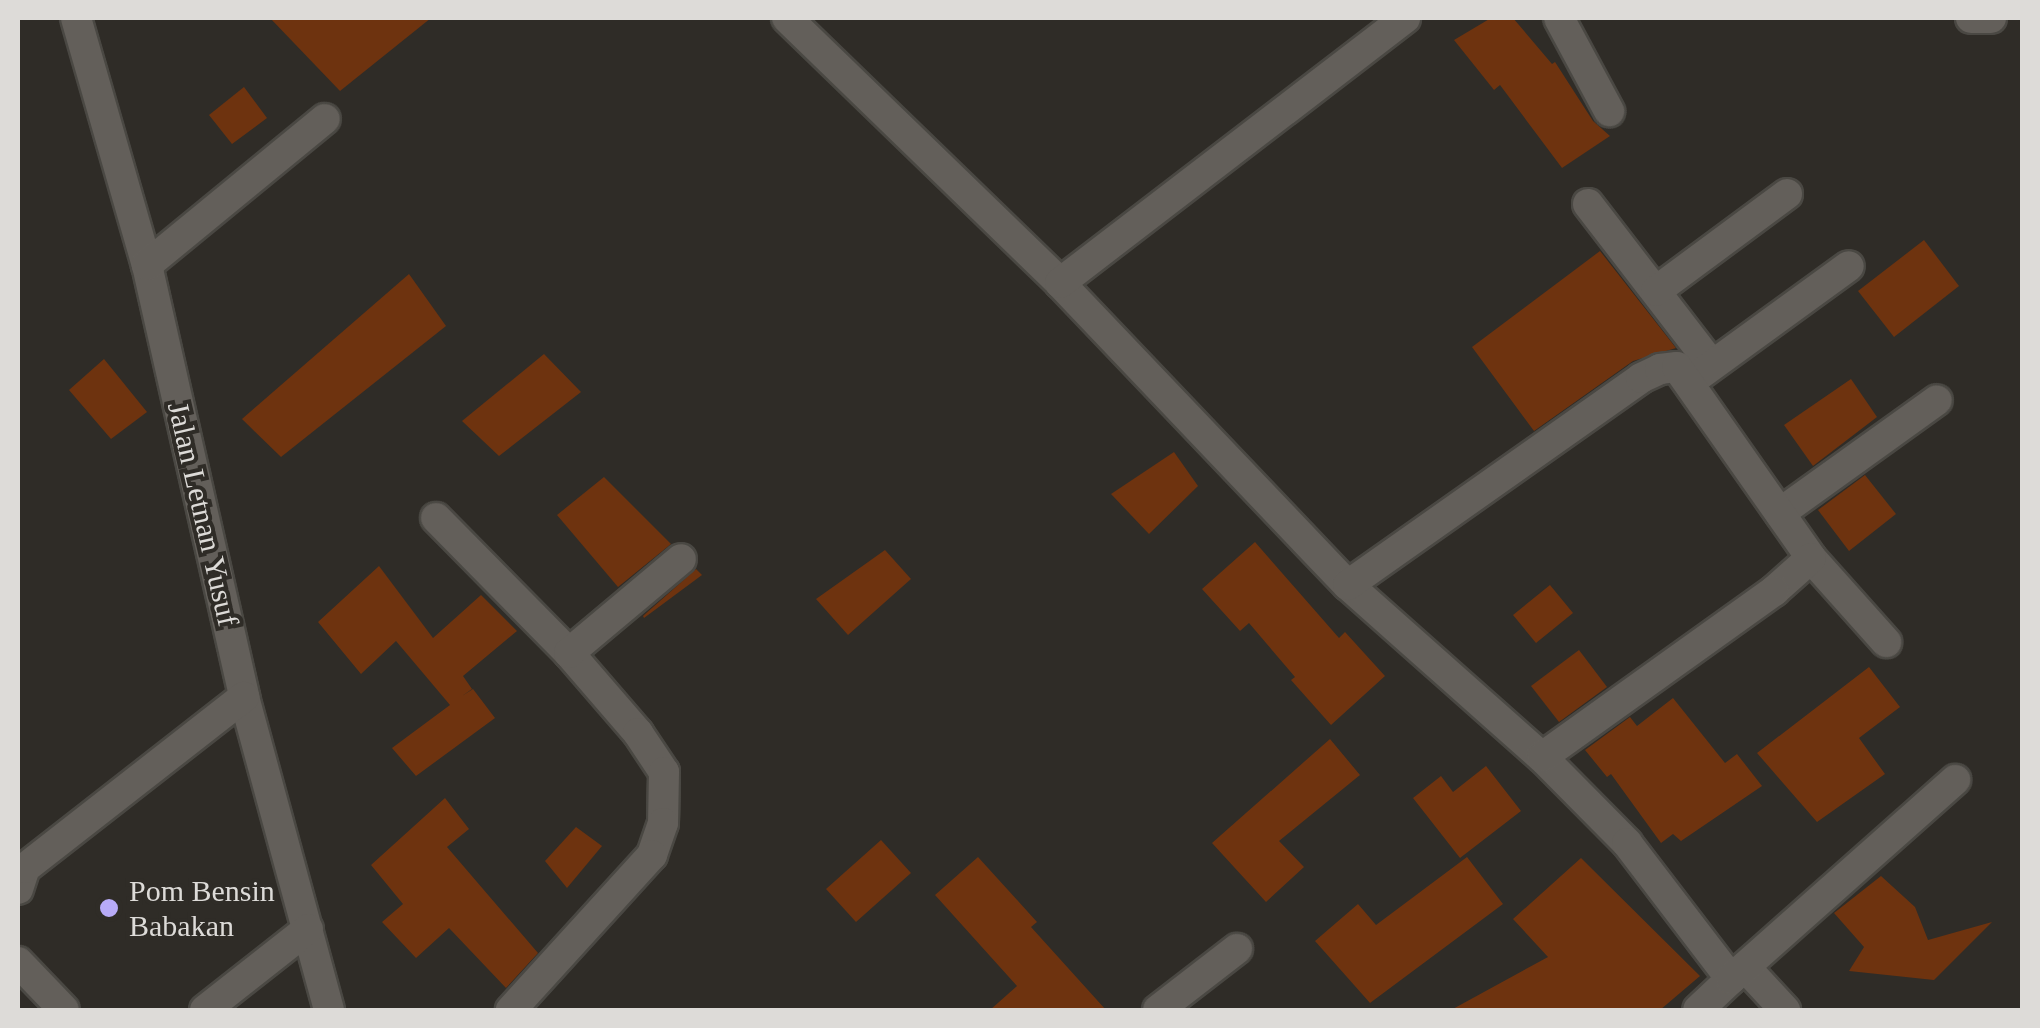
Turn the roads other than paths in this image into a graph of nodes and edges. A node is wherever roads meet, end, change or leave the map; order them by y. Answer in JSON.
{"nodes":[{"id":1,"x":76,"y":18,"type":"edge"},
{"id":2,"x":787,"y":18,"type":"edge"},
{"id":3,"x":1406,"y":18,"type":"edge"},
{"id":4,"x":1559,"y":18,"type":"edge"},
{"id":5,"x":1971,"y":18,"type":"edge"},
{"id":6,"x":1991,"y":18,"type":"edge"},
{"id":7,"x":1608,"y":111,"type":"dead end"},
{"id":8,"x":325,"y":119,"type":"dead end"},
{"id":9,"x":1787,"y":194,"type":"dead end"},
{"id":10,"x":1588,"y":204,"type":"dead end"},
{"id":11,"x":146,"y":265,"type":"junction"},
{"id":12,"x":1849,"y":266,"type":"dead end"},
{"id":13,"x":1060,"y":283,"type":"junction"},
{"id":14,"x":1656,"y":291,"type":"junction"},
{"id":15,"x":1700,"y":374,"type":"junction"},
{"id":16,"x":1936,"y":400,"type":"dead end"},
{"id":17,"x":1780,"y":513,"type":"junction"},
{"id":18,"x":436,"y":518,"type":"dead end"},
{"id":19,"x":1811,"y":558,"type":"junction"},
{"id":20,"x":681,"y":559,"type":"dead end"},
{"id":21,"x":1348,"y":585,"type":"junction"},
{"id":22,"x":1886,"y":642,"type":"dead end"},
{"id":23,"x":570,"y":653,"type":"junction"},
{"id":24,"x":244,"y":697,"type":"junction"},
{"id":25,"x":1542,"y":757,"type":"junction"},
{"id":26,"x":1955,"y":780,"type":"dead end"},
{"id":27,"x":18,"y":889,"type":"edge"},
{"id":28,"x":308,"y":930,"type":"junction"},
{"id":29,"x":1237,"y":948,"type":"dead end"},
{"id":30,"x":18,"y":962,"type":"edge"},
{"id":31,"x":1738,"y":973,"type":"junction"},
{"id":32,"x":64,"y":1010,"type":"edge"},
{"id":33,"x":205,"y":1010,"type":"edge"},
{"id":34,"x":328,"y":1010,"type":"edge"},
{"id":35,"x":511,"y":1010,"type":"edge"},
{"id":36,"x":1158,"y":1010,"type":"edge"},
{"id":37,"x":1698,"y":1010,"type":"edge"},
{"id":38,"x":1785,"y":1010,"type":"edge"}],
"edges":[{"from":1,"to":11,"type":"street","name":"Jalan Letnan Yusuf"},
{"from":2,"to":13,"type":"street"},
{"from":3,"to":13,"type":"street"},
{"from":4,"to":7,"type":"street"},
{"from":5,"to":6,"type":"street"},
{"from":8,"to":11,"type":"street"},
{"from":9,"to":14,"type":"street"},
{"from":10,"to":14,"type":"street"},
{"from":11,"to":24,"type":"street","name":"Jalan Letnan Yusuf"},
{"from":12,"to":15,"type":"street"},
{"from":13,"to":21,"type":"street"},
{"from":14,"to":15,"type":"street"},
{"from":15,"to":17,"type":"street"},
{"from":15,"to":21,"type":"street"},
{"from":16,"to":17,"type":"street"},
{"from":17,"to":19,"type":"street"},
{"from":18,"to":23,"type":"street"},
{"from":19,"to":22,"type":"street"},
{"from":19,"to":25,"type":"street"},
{"from":20,"to":23,"type":"street"},
{"from":21,"to":25,"type":"street"},
{"from":23,"to":35,"type":"street"},
{"from":24,"to":27,"type":"street"},
{"from":24,"to":28,"type":"street","name":"Jalan Letnan Yusuf"},
{"from":25,"to":31,"type":"street"},
{"from":26,"to":31,"type":"street"},
{"from":28,"to":33,"type":"street"},
{"from":28,"to":34,"type":"street","name":"Jalan Letnan Yusuf"},
{"from":29,"to":36,"type":"street"},
{"from":30,"to":32,"type":"street"},
{"from":31,"to":37,"type":"street"},
{"from":31,"to":38,"type":"street"}]}
